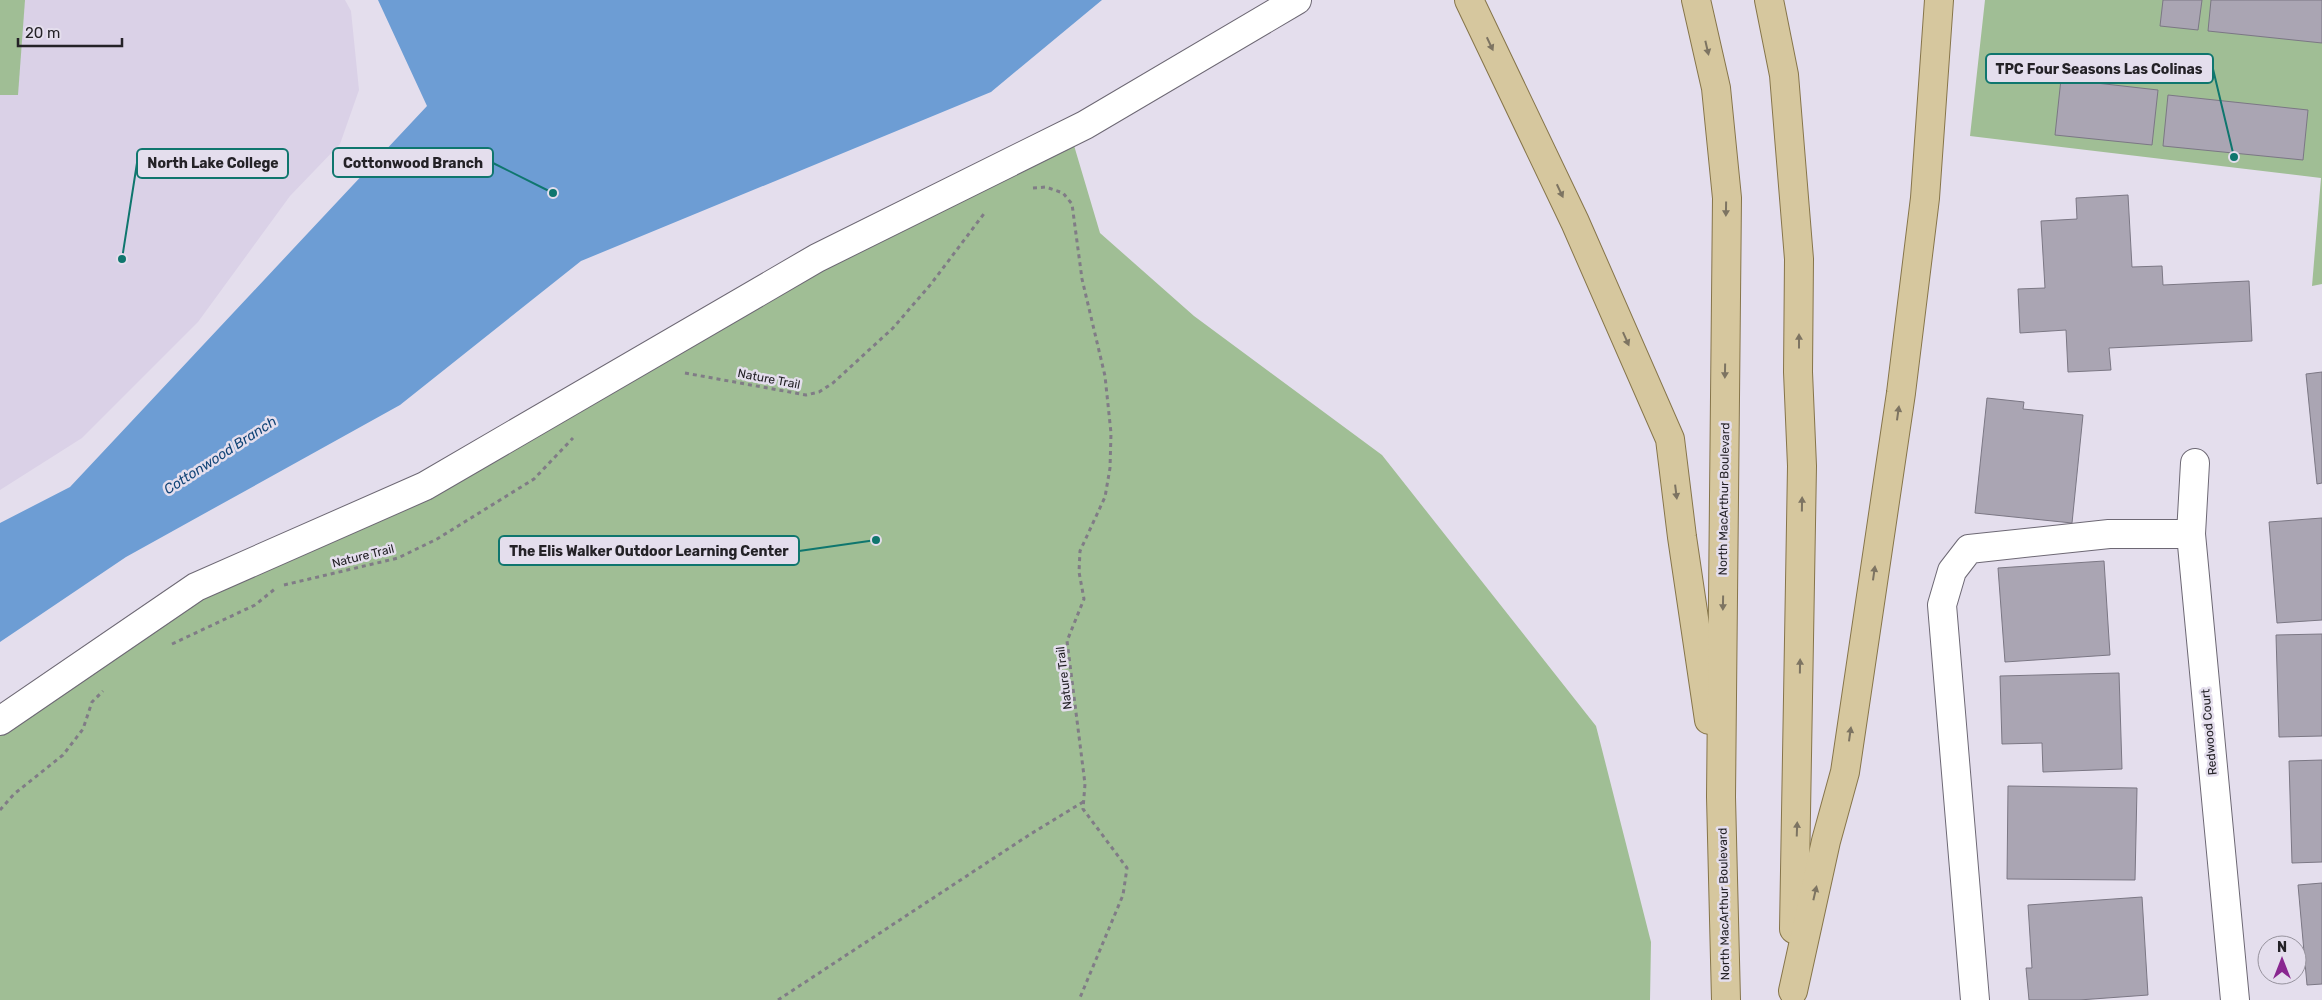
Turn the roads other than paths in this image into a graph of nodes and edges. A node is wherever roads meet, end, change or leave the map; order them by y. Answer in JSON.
{"nodes":[{"id":1,"x":1297,"y":0,"type":"edge"},
{"id":2,"x":1469,"y":0,"type":"edge"},
{"id":3,"x":1696,"y":0,"type":"edge"},
{"id":4,"x":1769,"y":0,"type":"edge"},
{"id":5,"x":1939,"y":0,"type":"edge"},
{"id":6,"x":2195,"y":463,"type":"dead end"},
{"id":7,"x":2191,"y":534,"type":"junction"},
{"id":8,"x":0,"y":721,"type":"edge"},
{"id":9,"x":1721,"y":797,"type":"junction"},
{"id":10,"x":1793,"y":996,"type":"edge"},
{"id":11,"x":1726,"y":1000,"type":"edge"},
{"id":12,"x":1975,"y":1000,"type":"edge"},
{"id":13,"x":2234,"y":1000,"type":"edge"}],
"edges":[{"from":1,"to":8,"type":"street"},
{"from":2,"to":9,"type":"main road","one_way":true},
{"from":3,"to":9,"type":"main road","name":"North MacArthur Boulevard","one_way":true},
{"from":10,"to":4,"type":"main road","one_way":true},
{"from":10,"to":5,"type":"main road","one_way":true},
{"from":6,"to":7,"type":"street","name":"Redwood Court"},
{"from":7,"to":12,"type":"street"},
{"from":7,"to":13,"type":"street","name":"Redwood Court"},
{"from":9,"to":11,"type":"main road","name":"North MacArthur Boulevard"}]}
